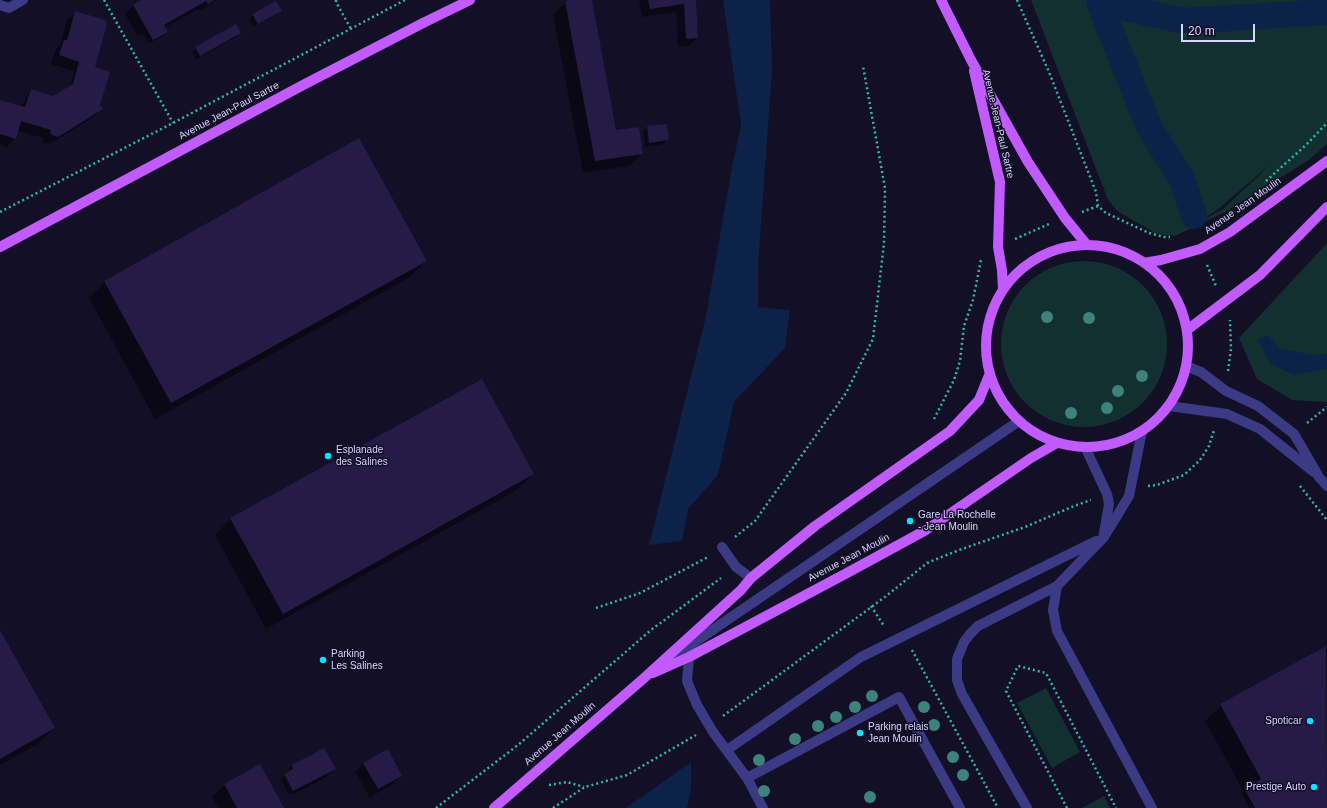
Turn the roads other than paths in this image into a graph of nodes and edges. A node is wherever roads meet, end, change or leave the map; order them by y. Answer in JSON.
{"nodes":[{"id":1,"x":23,"y":0,"type":"edge"},
{"id":2,"x":470,"y":0,"type":"edge"},
{"id":3,"x":941,"y":0,"type":"edge"},
{"id":4,"x":0,"y":5,"type":"edge"},
{"id":5,"x":971,"y":60,"type":"junction"},
{"id":6,"x":1327,"y":161,"type":"edge"},
{"id":7,"x":1327,"y":207,"type":"edge"},
{"id":8,"x":1087,"y":245,"type":"junction"},
{"id":9,"x":0,"y":247,"type":"edge"},
{"id":10,"x":1144,"y":263,"type":"junction"},
{"id":11,"x":1003,"y":290,"type":"junction"},
{"id":12,"x":1187,"y":330,"type":"junction"},
{"id":13,"x":1186,"y":366,"type":"junction"},
{"id":14,"x":990,"y":373,"type":"junction"},
{"id":15,"x":1169,"y":406,"type":"junction"},
{"id":16,"x":1019,"y":421,"type":"junction"},
{"id":17,"x":1142,"y":432,"type":"junction"},
{"id":18,"x":1057,"y":443,"type":"junction"},
{"id":19,"x":1084,"y":447,"type":"junction"},
{"id":20,"x":1319,"y":477,"type":"junction"},
{"id":21,"x":1327,"y":486,"type":"edge"},
{"id":22,"x":1104,"y":537,"type":"junction"},
{"id":23,"x":722,"y":547,"type":"road end"},
{"id":24,"x":751,"y":578,"type":"junction"},
{"id":25,"x":1057,"y":586,"type":"junction"},
{"id":26,"x":689,"y":657,"type":"junction"},
{"id":27,"x":643,"y":679,"type":"junction"},
{"id":28,"x":727,"y":750,"type":"junction"},
{"id":29,"x":747,"y":778,"type":"junction"},
{"id":30,"x":494,"y":808,"type":"edge"},
{"id":31,"x":763,"y":808,"type":"edge"},
{"id":32,"x":960,"y":808,"type":"edge"},
{"id":33,"x":1027,"y":808,"type":"edge"},
{"id":34,"x":1152,"y":808,"type":"edge"}],
"edges":[{"from":1,"to":4,"type":"street"},
{"from":2,"to":9,"type":"main road","name":"Avenue Jean-Paul Sartre"},
{"from":3,"to":5,"type":"main road","name":"Avenue Jean-Paul Sartre"},
{"from":5,"to":8,"type":"main road","name":"Avenue Jean-Paul Sartre"},
{"from":5,"to":11,"type":"main road","name":"Avenue Jean-Paul Sartre"},
{"from":6,"to":10,"type":"main road","name":"Avenue Jean Moulin"},
{"from":7,"to":12,"type":"main road"},
{"from":8,"to":10,"type":"main road"},
{"from":8,"to":11,"type":"main road"},
{"from":10,"to":12,"type":"main road"},
{"from":11,"to":14,"type":"main road"},
{"from":12,"to":13,"type":"main road"},
{"from":13,"to":15,"type":"main road"},
{"from":13,"to":20,"type":"street"},
{"from":14,"to":16,"type":"main road"},
{"from":14,"to":24,"type":"main road","name":"Avenue Jean Moulin"},
{"from":15,"to":17,"type":"main road"},
{"from":15,"to":20,"type":"street"},
{"from":16,"to":18,"type":"main road"},
{"from":16,"to":27,"type":"street"},
{"from":17,"to":19,"type":"main road"},
{"from":17,"to":22,"type":"street"},
{"from":18,"to":19,"type":"main road"},
{"from":18,"to":26,"type":"main road","name":"Avenue Jean Moulin"},
{"from":19,"to":22,"type":"street"},
{"from":20,"to":21,"type":"street"},
{"from":22,"to":25,"type":"street"},
{"from":22,"to":28,"type":"street"},
{"from":23,"to":24,"type":"street"},
{"from":24,"to":27,"type":"main road","name":"Avenue Jean Moulin"},
{"from":25,"to":33,"type":"street"},
{"from":25,"to":34,"type":"street"},
{"from":26,"to":27,"type":"main road","name":"Avenue Jean Moulin"},
{"from":26,"to":28,"type":"street"},
{"from":27,"to":30,"type":"main road","name":"Avenue Jean Moulin"},
{"from":28,"to":29,"type":"street"},
{"from":29,"to":31,"type":"street"},
{"from":29,"to":32,"type":"street"}]}
